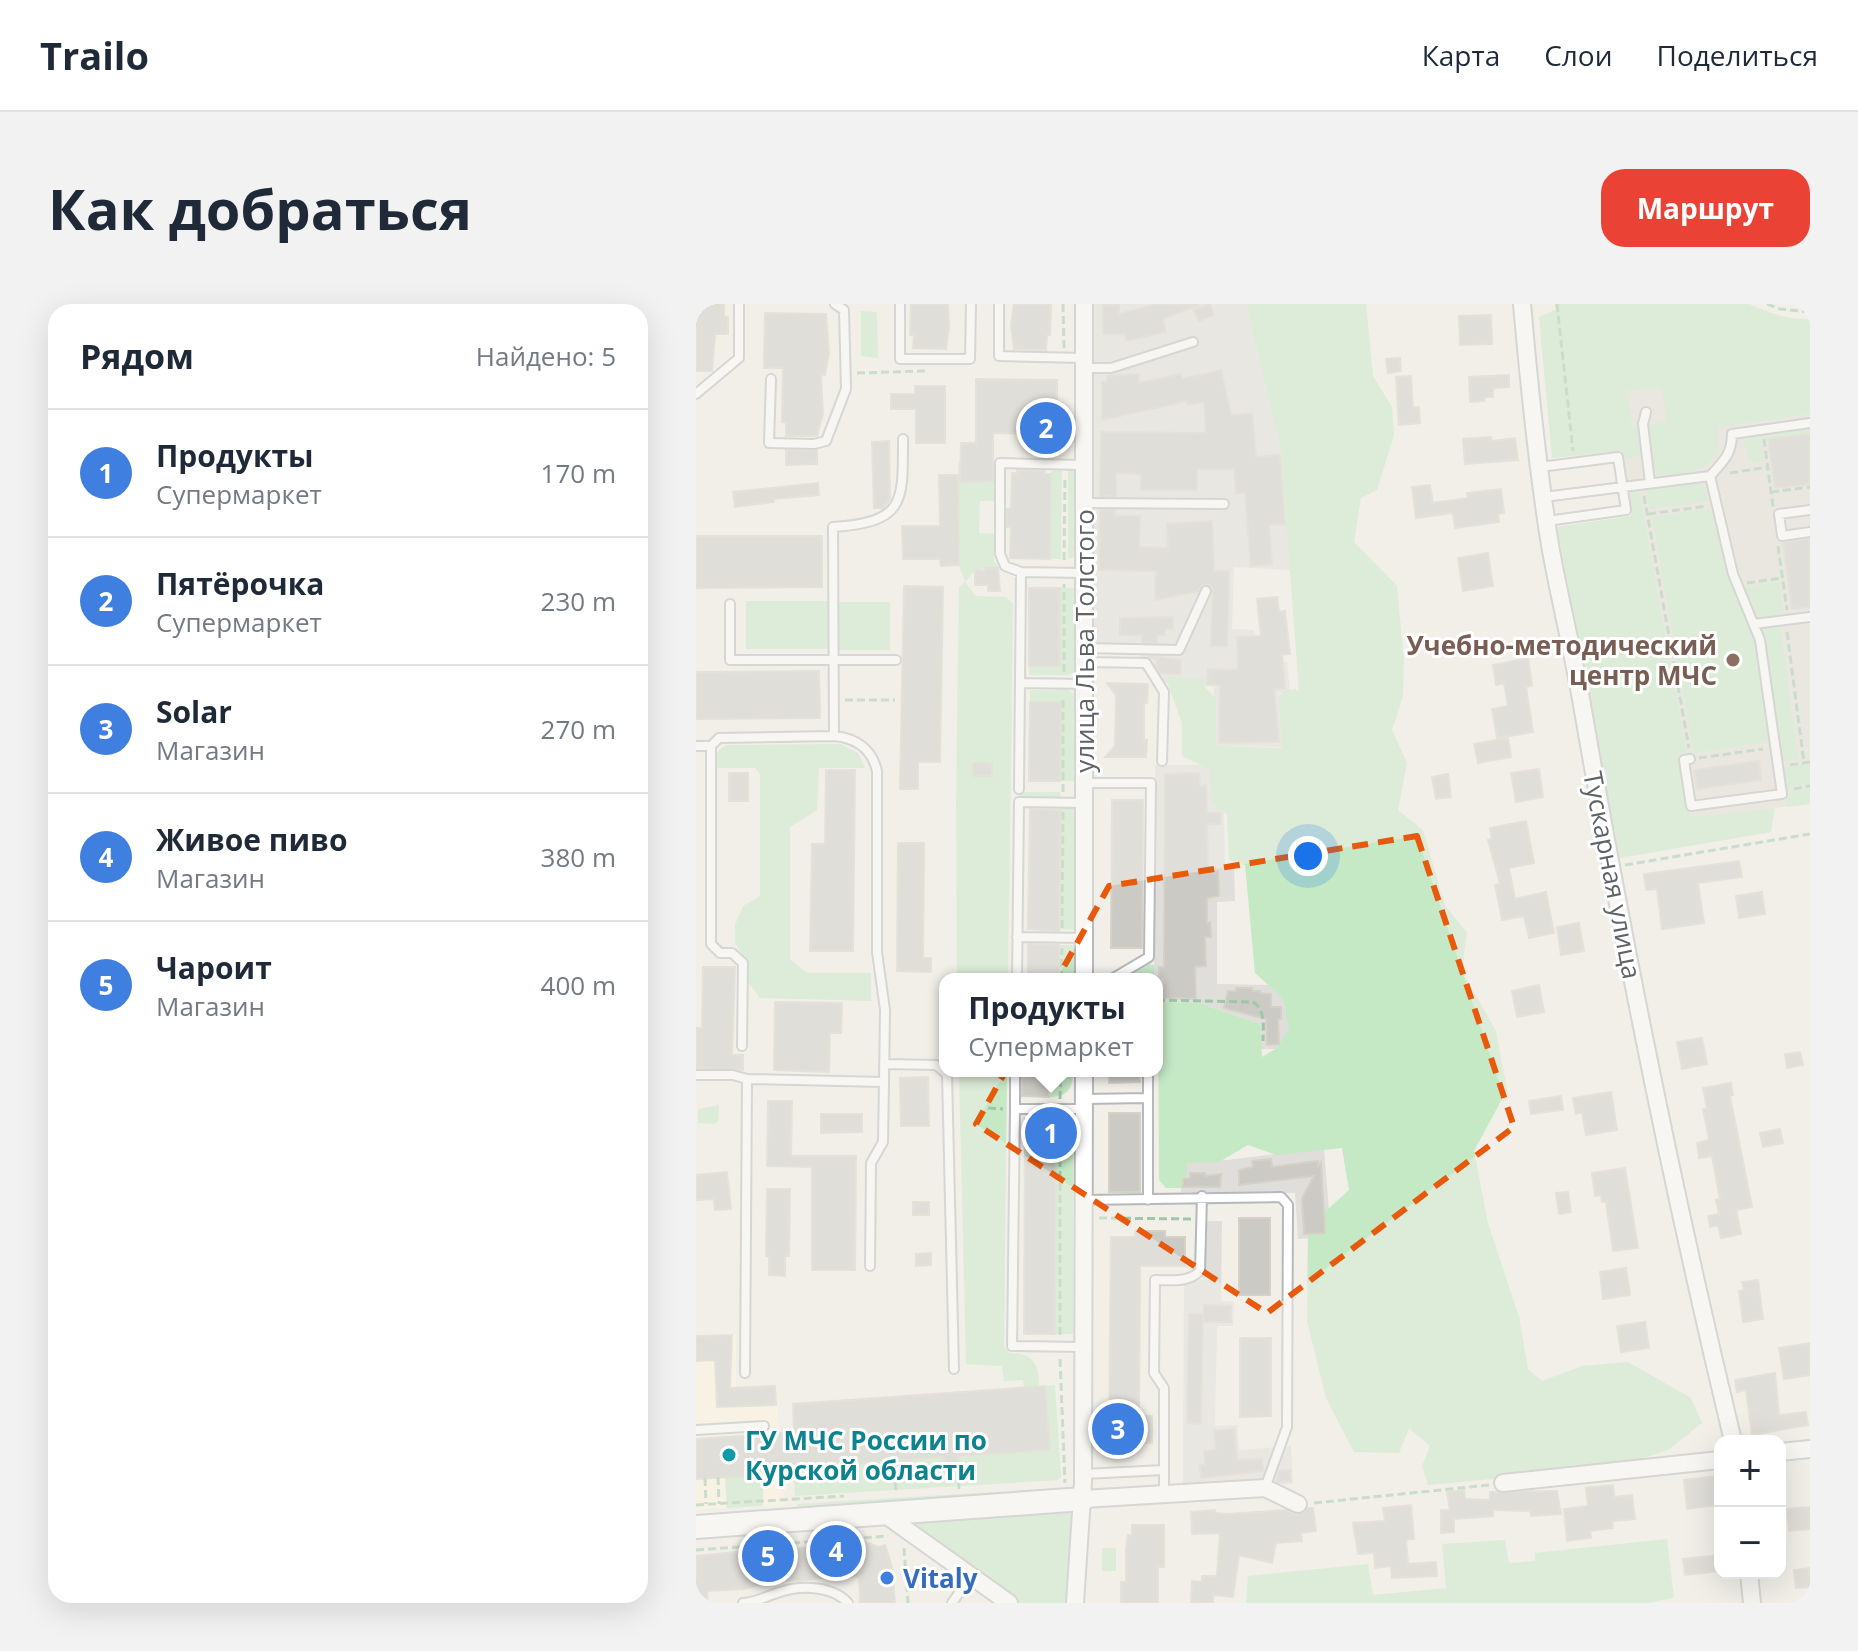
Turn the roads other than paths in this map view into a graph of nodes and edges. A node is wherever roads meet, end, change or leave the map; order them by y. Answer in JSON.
{"nodes":[{"id":1,"x":739,"y":304,"type":"edge"},
{"id":2,"x":835,"y":304,"type":"edge"},
{"id":3,"x":900,"y":304,"type":"edge"},
{"id":4,"x":971,"y":304,"type":"edge"},
{"id":5,"x":999,"y":304,"type":"edge"},
{"id":6,"x":1084,"y":304,"type":"edge"},
{"id":7,"x":1522,"y":304,"type":"edge"},
{"id":8,"x":1193,"y":342,"type":"dead end"},
{"id":9,"x":1084,"y":363,"type":"junction"},
{"id":10,"x":771,"y":379,"type":"dead end"},
{"id":11,"x":696,"y":394,"type":"edge"},
{"id":12,"x":1646,"y":412,"type":"dead end"},
{"id":13,"x":1810,"y":423,"type":"edge"},
{"id":14,"x":903,"y":439,"type":"dead end"},
{"id":15,"x":1084,"y":465,"type":"junction"},
{"id":16,"x":1540,"y":467,"type":"junction"},
{"id":17,"x":1710,"y":476,"type":"junction"},
{"id":18,"x":1646,"y":484,"type":"junction"},
{"id":19,"x":1623,"y":487,"type":"junction"},
{"id":20,"x":1544,"y":497,"type":"junction"},
{"id":21,"x":1084,"y":503,"type":"junction"},
{"id":22,"x":1224,"y":504,"type":"dead end"},
{"id":23,"x":1810,"y":510,"type":"edge"},
{"id":24,"x":1547,"y":521,"type":"junction"},
{"id":25,"x":1810,"y":532,"type":"edge"},
{"id":26,"x":1021,"y":572,"type":"junction"},
{"id":27,"x":1084,"y":573,"type":"junction"},
{"id":28,"x":1206,"y":591,"type":"dead end"},
{"id":29,"x":730,"y":604,"type":"dead end"},
{"id":30,"x":1810,"y":617,"type":"edge"},
{"id":31,"x":1754,"y":624,"type":"junction"},
{"id":32,"x":1084,"y":655,"type":"junction"},
{"id":33,"x":833,"y":660,"type":"junction"},
{"id":34,"x":896,"y":660,"type":"dead end"},
{"id":35,"x":1020,"y":683,"type":"junction"},
{"id":36,"x":1084,"y":684,"type":"junction"},
{"id":37,"x":834,"y":736,"type":"junction"},
{"id":38,"x":697,"y":746,"type":"edge"},
{"id":39,"x":711,"y":746,"type":"junction"},
{"id":40,"x":1690,"y":759,"type":"road end"},
{"id":41,"x":1162,"y":761,"type":"dead end"},
{"id":42,"x":1084,"y":783,"type":"junction"},
{"id":43,"x":1019,"y":789,"type":"dead end"},
{"id":44,"x":1084,"y":803,"type":"junction"},
{"id":45,"x":1017,"y":937,"type":"junction"},
{"id":46,"x":1084,"y":938,"type":"junction"},
{"id":47,"x":1017,"y":973,"type":"edge"},
{"id":48,"x":1084,"y":973,"type":"edge"},
{"id":49,"x":1122,"y":973,"type":"edge"},
{"id":50,"x":742,"y":1046,"type":"dead end"},
{"id":51,"x":884,"y":1064,"type":"junction"},
{"id":52,"x":939,"y":1067,"type":"edge"},
{"id":53,"x":696,"y":1075,"type":"edge"},
{"id":54,"x":947,"y":1077,"type":"edge"},
{"id":55,"x":1015,"y":1077,"type":"edge"},
{"id":56,"x":1084,"y":1077,"type":"edge"},
{"id":57,"x":1148,"y":1077,"type":"edge"},
{"id":58,"x":747,"y":1079,"type":"junction"},
{"id":59,"x":884,"y":1082,"type":"junction"},
{"id":60,"x":1148,"y":1098,"type":"junction"},
{"id":61,"x":1084,"y":1104,"type":"junction"},
{"id":62,"x":1015,"y":1109,"type":"junction"},
{"id":63,"x":1202,"y":1196,"type":"junction"},
{"id":64,"x":1084,"y":1200,"type":"junction"},
{"id":65,"x":1148,"y":1200,"type":"junction"},
{"id":66,"x":870,"y":1266,"type":"dead end"},
{"id":67,"x":1083,"y":1347,"type":"junction"},
{"id":68,"x":954,"y":1369,"type":"dead end"},
{"id":69,"x":745,"y":1373,"type":"dead end"},
{"id":70,"x":764,"y":1426,"type":"dead end"},
{"id":71,"x":696,"y":1430,"type":"edge"},
{"id":72,"x":1732,"y":1435,"type":"edge"},
{"id":73,"x":1810,"y":1449,"type":"edge"},
{"id":74,"x":1786,"y":1451,"type":"edge"},
{"id":75,"x":1714,"y":1461,"type":"edge"},
{"id":76,"x":1164,"y":1470,"type":"junction"},
{"id":77,"x":1083,"y":1474,"type":"junction"},
{"id":78,"x":1503,"y":1483,"type":"road end"},
{"id":79,"x":1265,"y":1488,"type":"junction"},
{"id":80,"x":1164,"y":1494,"type":"junction"},
{"id":81,"x":1083,"y":1499,"type":"junction"},
{"id":82,"x":1298,"y":1504,"type":"road end"},
{"id":83,"x":883,"y":1513,"type":"junction"},
{"id":84,"x":779,"y":1521,"type":"junction"},
{"id":85,"x":696,"y":1527,"type":"edge"},
{"id":86,"x":781,"y":1547,"type":"road end"},
{"id":87,"x":972,"y":1575,"type":"junction"},
{"id":88,"x":782,"y":1579,"type":"dead end"},
{"id":89,"x":1750,"y":1579,"type":"edge"},
{"id":90,"x":783,"y":1591,"type":"junction"},
{"id":91,"x":743,"y":1603,"type":"edge"},
{"id":92,"x":848,"y":1603,"type":"edge"},
{"id":93,"x":952,"y":1603,"type":"edge"},
{"id":94,"x":1009,"y":1603,"type":"edge"},
{"id":95,"x":1075,"y":1603,"type":"edge"},
{"id":96,"x":1752,"y":1603,"type":"edge"}],
"edges":[{"from":1,"to":11,"type":"lane"},
{"from":2,"to":10,"type":"lane"},
{"from":3,"to":4,"type":"lane"},
{"from":5,"to":9,"type":"lane"},
{"from":6,"to":9,"type":"street","name":"улица Льва Толстого"},
{"from":7,"to":16,"type":"street","name":"Тускарная улица"},
{"from":8,"to":9,"type":"lane"},
{"from":9,"to":15,"type":"street","name":"улица Льва Толстого"},
{"from":12,"to":18,"type":"lane"},
{"from":13,"to":17,"type":"lane"},
{"from":14,"to":33,"type":"lane"},
{"from":15,"to":21,"type":"street","name":"улица Льва Толстого"},
{"from":15,"to":26,"type":"lane"},
{"from":16,"to":19,"type":"lane"},
{"from":16,"to":20,"type":"street","name":"Тускарная улица"},
{"from":17,"to":18,"type":"lane"},
{"from":17,"to":31,"type":"lane"},
{"from":18,"to":19,"type":"lane"},
{"from":19,"to":20,"type":"lane"},
{"from":19,"to":24,"type":"lane"},
{"from":20,"to":24,"type":"street","name":"Тускарная улица"},
{"from":21,"to":22,"type":"lane"},
{"from":21,"to":27,"type":"street","name":"улица Льва Толстого"},
{"from":23,"to":25,"type":"lane"},
{"from":24,"to":72,"type":"street","name":"Тускарная улица"},
{"from":26,"to":27,"type":"lane"},
{"from":26,"to":35,"type":"lane"},
{"from":27,"to":32,"type":"street","name":"улица Льва Толстого"},
{"from":28,"to":32,"type":"lane"},
{"from":29,"to":33,"type":"lane"},
{"from":30,"to":31,"type":"lane"},
{"from":31,"to":40,"type":"lane"},
{"from":32,"to":36,"type":"street","name":"улица Льва Толстого"},
{"from":32,"to":41,"type":"lane"},
{"from":33,"to":34,"type":"lane"},
{"from":33,"to":37,"type":"lane"},
{"from":35,"to":36,"type":"lane"},
{"from":35,"to":43,"type":"lane"},
{"from":36,"to":42,"type":"street","name":"улица Льва Толстого"},
{"from":37,"to":39,"type":"lane"},
{"from":37,"to":51,"type":"lane"},
{"from":38,"to":39,"type":"lane"},
{"from":39,"to":50,"type":"lane"},
{"from":42,"to":44,"type":"street","name":"улица Льва Толстого"},
{"from":42,"to":49,"type":"lane"},
{"from":44,"to":45,"type":"lane"},
{"from":44,"to":46,"type":"street","name":"улица Льва Толстого"},
{"from":45,"to":46,"type":"lane"},
{"from":45,"to":47,"type":"lane"},
{"from":46,"to":48,"type":"street","name":"улица Льва Толстого"},
{"from":51,"to":52,"type":"lane"},
{"from":51,"to":59,"type":"lane"},
{"from":53,"to":58,"type":"lane"},
{"from":54,"to":68,"type":"lane"},
{"from":55,"to":62,"type":"lane"},
{"from":56,"to":61,"type":"street"},
{"from":57,"to":60,"type":"lane"},
{"from":58,"to":59,"type":"lane"},
{"from":58,"to":69,"type":"lane"},
{"from":59,"to":66,"type":"lane"},
{"from":60,"to":61,"type":"lane"},
{"from":60,"to":65,"type":"lane"},
{"from":61,"to":62,"type":"lane"},
{"from":61,"to":64,"type":"street"},
{"from":62,"to":67,"type":"lane"},
{"from":63,"to":65,"type":"lane"},
{"from":63,"to":76,"type":"lane"},
{"from":63,"to":79,"type":"lane"},
{"from":64,"to":65,"type":"lane"},
{"from":64,"to":67,"type":"street"},
{"from":67,"to":77,"type":"street"},
{"from":70,"to":71,"type":"lane"},
{"from":73,"to":74,"type":"street"},
{"from":75,"to":78,"type":"street"},
{"from":76,"to":77,"type":"lane"},
{"from":76,"to":80,"type":"lane"},
{"from":77,"to":81,"type":"street"},
{"from":79,"to":80,"type":"street"},
{"from":79,"to":82,"type":"street"},
{"from":80,"to":81,"type":"street"},
{"from":81,"to":83,"type":"street"},
{"from":81,"to":95,"type":"street"},
{"from":83,"to":84,"type":"street"},
{"from":83,"to":87,"type":"street"},
{"from":84,"to":85,"type":"street"},
{"from":84,"to":86,"type":"lane"},
{"from":87,"to":93,"type":"lane"},
{"from":87,"to":94,"type":"street"},
{"from":88,"to":90,"type":"lane"},
{"from":89,"to":96,"type":"street"},
{"from":90,"to":91,"type":"lane"},
{"from":90,"to":92,"type":"lane"}]}
